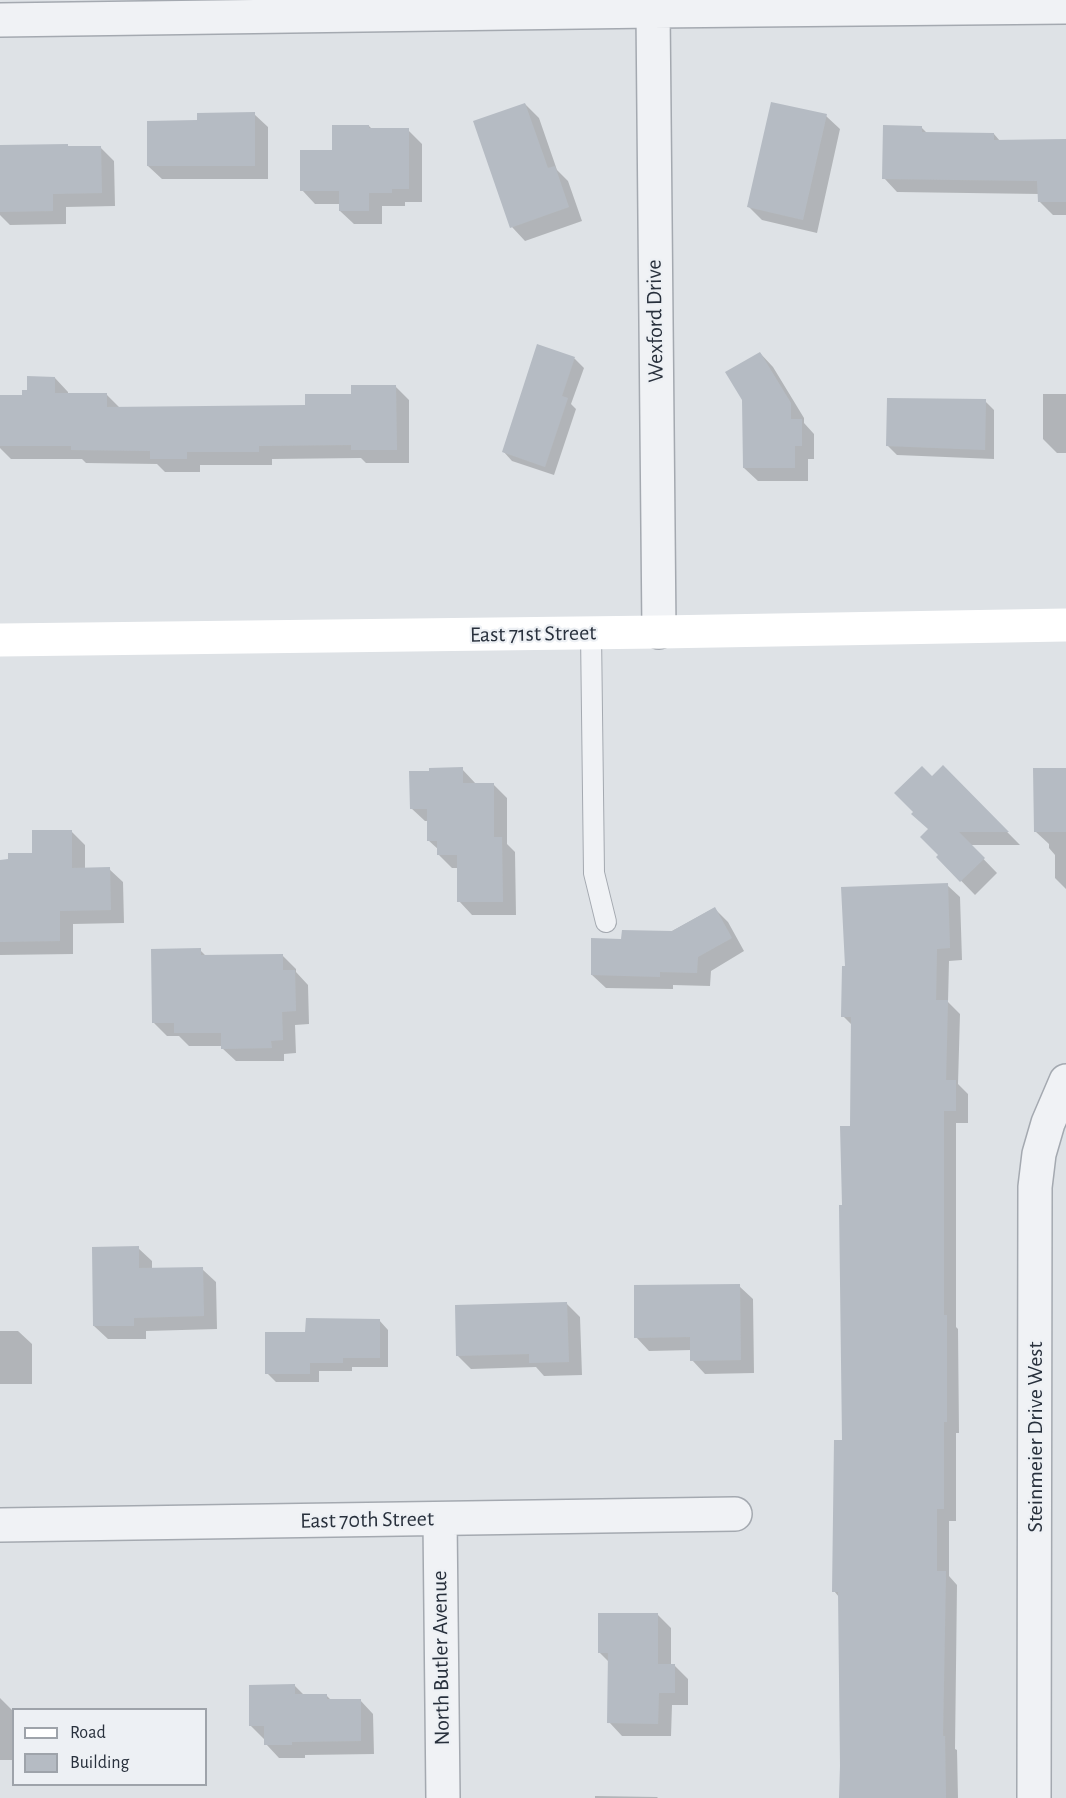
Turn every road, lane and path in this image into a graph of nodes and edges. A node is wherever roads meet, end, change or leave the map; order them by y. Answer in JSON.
{"nodes":[{"id":1,"x":1066,"y":7,"type":"edge"},
{"id":2,"x":259,"y":8,"type":"edge"},
{"id":3,"x":653,"y":11,"type":"junction"},
{"id":4,"x":0,"y":20,"type":"edge"},
{"id":5,"x":1066,"y":625,"type":"edge"},
{"id":6,"x":659,"y":632,"type":"junction"},
{"id":7,"x":591,"y":633,"type":"junction"},
{"id":8,"x":0,"y":640,"type":"edge"},
{"id":9,"x":606,"y":922,"type":"dead end"},
{"id":10,"x":1066,"y":1081,"type":"edge"},
{"id":11,"x":735,"y":1515,"type":"dead end"},
{"id":12,"x":440,"y":1519,"type":"junction"},
{"id":13,"x":0,"y":1525,"type":"edge"},
{"id":14,"x":443,"y":1798,"type":"edge"},
{"id":15,"x":1034,"y":1798,"type":"edge"}],
"edges":[{"from":1,"to":3,"type":"street"},
{"from":2,"to":3,"type":"street"},
{"from":2,"to":4,"type":"street"},
{"from":3,"to":6,"type":"street","name":"Wexford Drive"},
{"from":5,"to":6,"type":"main road","name":"East 71st Street"},
{"from":6,"to":7,"type":"main road","name":"East 71st Street"},
{"from":7,"to":8,"type":"main road","name":"East 71st Street"},
{"from":7,"to":9,"type":"lane"},
{"from":10,"to":15,"type":"street","name":"Steinmeier Drive West"},
{"from":11,"to":12,"type":"street","name":"East 70th Street"},
{"from":12,"to":13,"type":"street","name":"East 70th Street"},
{"from":12,"to":14,"type":"street","name":"North Butler Avenue"}]}
